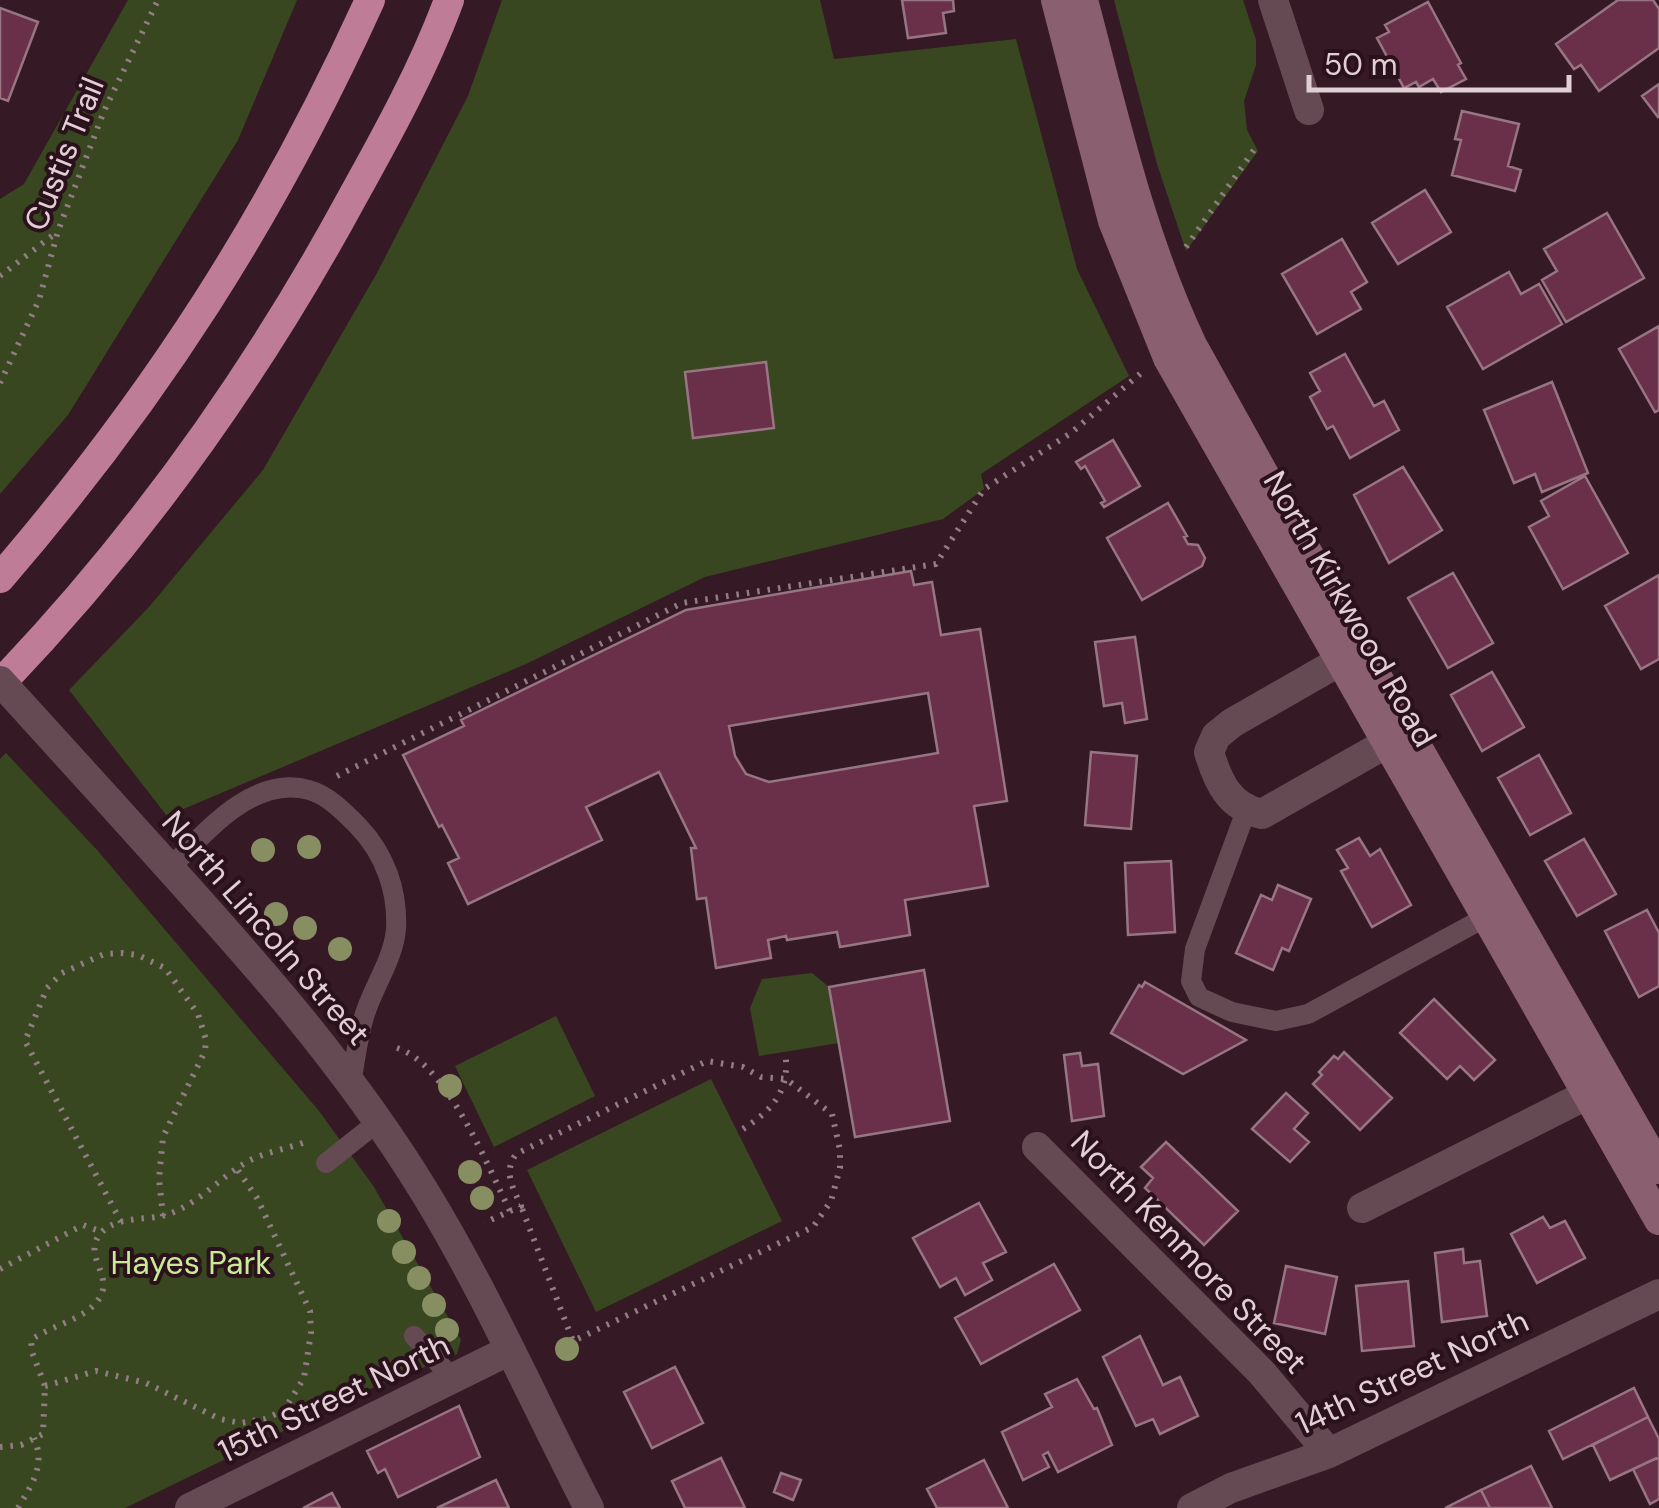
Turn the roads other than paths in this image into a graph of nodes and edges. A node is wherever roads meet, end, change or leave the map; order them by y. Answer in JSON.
{"nodes":[{"id":1,"x":370,"y":0,"type":"edge"},
{"id":2,"x":449,"y":0,"type":"edge"},
{"id":3,"x":1056,"y":0,"type":"edge"},
{"id":4,"x":1083,"y":0,"type":"edge"},
{"id":5,"x":1273,"y":0,"type":"edge"},
{"id":6,"x":1308,"y":110,"type":"dead end"},
{"id":7,"x":0,"y":578,"type":"edge"},
{"id":8,"x":1350,"y":655,"type":"junction"},
{"id":9,"x":0,"y":683,"type":"edge"},
{"id":10,"x":1398,"y":738,"type":"junction"},
{"id":11,"x":1246,"y":810,"type":"junction"},
{"id":12,"x":170,"y":868,"type":"junction"},
{"id":13,"x":1486,"y":917,"type":"junction"},
{"id":14,"x":351,"y":1082,"type":"junction"},
{"id":15,"x":1599,"y":1088,"type":"junction"},
{"id":16,"x":379,"y":1122,"type":"junction"},
{"id":17,"x":1036,"y":1147,"type":"dead end"},
{"id":18,"x":326,"y":1163,"type":"dead end"},
{"id":19,"x":1659,"y":1169,"type":"edge"},
{"id":20,"x":1362,"y":1208,"type":"dead end"},
{"id":21,"x":1659,"y":1220,"type":"edge"},
{"id":22,"x":1659,"y":1294,"type":"edge"},
{"id":23,"x":414,"y":1336,"type":"dead end"},
{"id":24,"x":508,"y":1351,"type":"junction"},
{"id":25,"x":452,"y":1378,"type":"junction"},
{"id":26,"x":1329,"y":1453,"type":"junction"},
{"id":27,"x":190,"y":1508,"type":"edge"},
{"id":28,"x":589,"y":1508,"type":"edge"},
{"id":29,"x":1192,"y":1508,"type":"edge"}],
"edges":[{"from":1,"to":7,"type":"highway"},
{"from":2,"to":9,"type":"highway"},
{"from":3,"to":8,"type":"main road","name":"North Kirkwood Road"},
{"from":4,"to":8,"type":"main road","name":"North Kirkwood Road"},
{"from":5,"to":6,"type":"street"},
{"from":8,"to":10,"type":"main road","name":"North Kirkwood Road"},
{"from":8,"to":11,"type":"street"},
{"from":9,"to":12,"type":"street","name":"North Lincoln Street","bridge":true},
{"from":10,"to":11,"type":"street"},
{"from":10,"to":13,"type":"main road","name":"North Kirkwood Road"},
{"from":10,"to":15,"type":"main road","name":"North Kirkwood Road"},
{"from":11,"to":13,"type":"lane"},
{"from":12,"to":14,"type":"street","name":"North Lincoln Street"},
{"from":12,"to":14,"type":"lane"},
{"from":13,"to":15,"type":"main road","name":"North Kirkwood Road"},
{"from":14,"to":16,"type":"street","name":"North Lincoln Street"},
{"from":15,"to":19,"type":"main road","name":"North Kirkwood Road"},
{"from":15,"to":20,"type":"street"},
{"from":15,"to":21,"type":"main road","name":"North Kirkwood Road"},
{"from":16,"to":18,"type":"lane"},
{"from":16,"to":24,"type":"street","name":"North Lincoln Street"},
{"from":17,"to":26,"type":"street","name":"North Kenmore Street"},
{"from":22,"to":26,"type":"street","name":"14th Street North"},
{"from":23,"to":25,"type":"lane"},
{"from":24,"to":25,"type":"street","name":"15th Street North"},
{"from":24,"to":28,"type":"street","name":"North Lincoln Street"},
{"from":25,"to":27,"type":"street","name":"15th Street North"},
{"from":26,"to":29,"type":"street","name":"14th Street North"}]}
